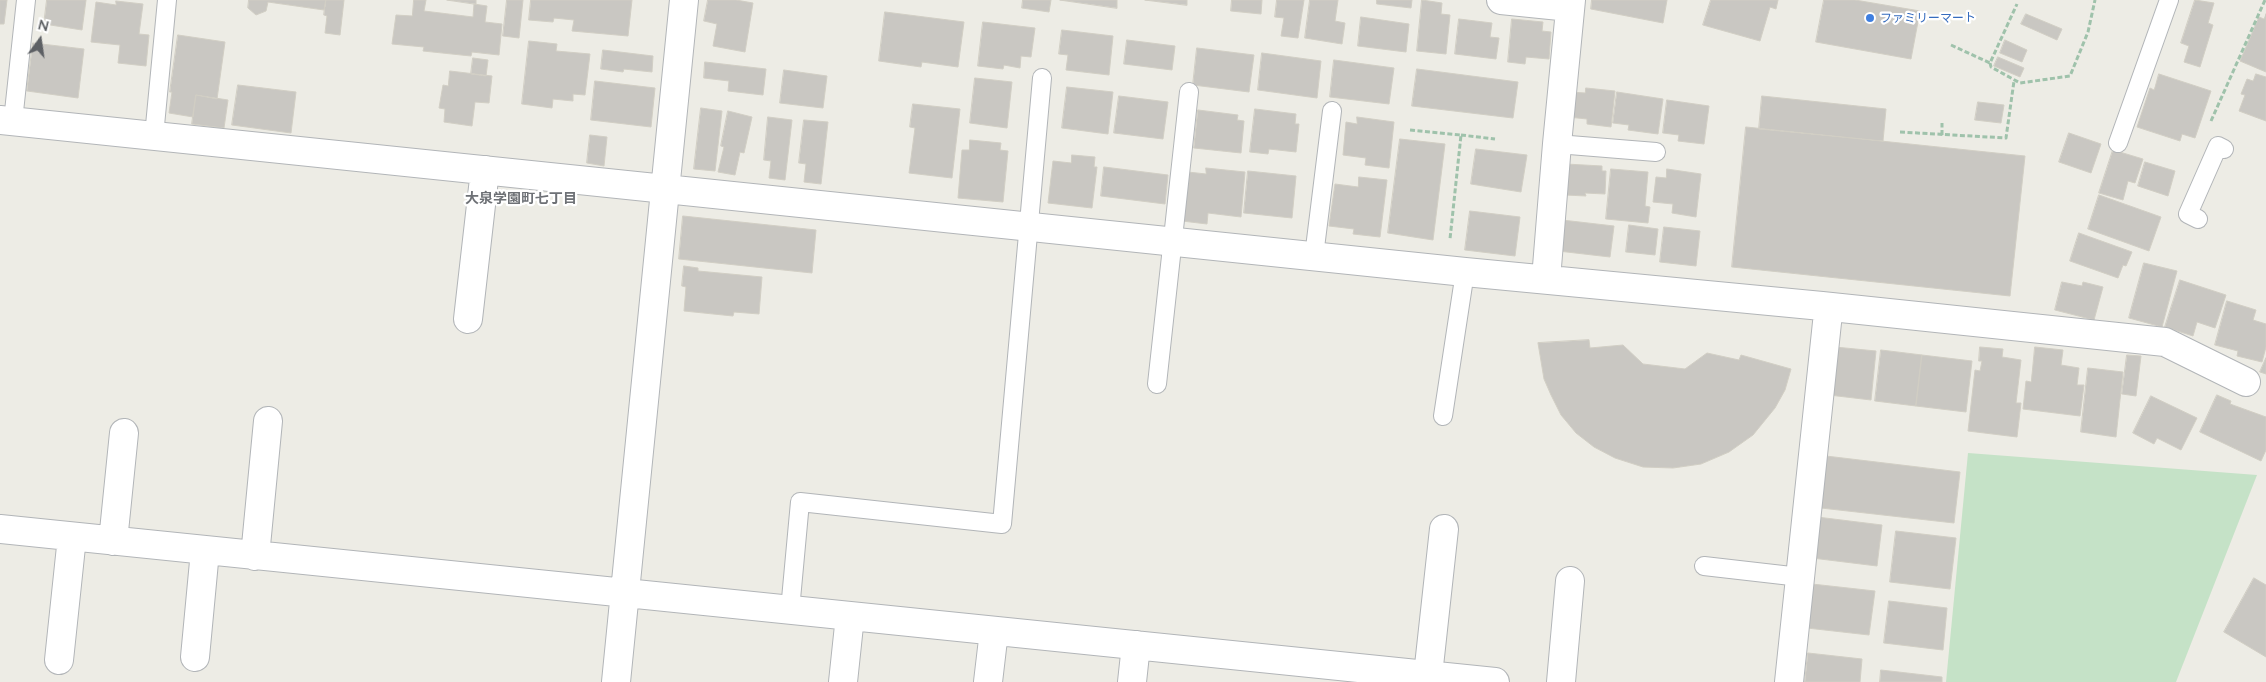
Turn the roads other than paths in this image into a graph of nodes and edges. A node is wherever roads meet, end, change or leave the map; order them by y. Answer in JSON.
{"nodes":[{"id":1,"x":26,"y":0,"type":"edge"},
{"id":2,"x":167,"y":0,"type":"edge"},
{"id":3,"x":684,"y":0,"type":"edge"},
{"id":4,"x":1501,"y":0,"type":"edge"},
{"id":5,"x":2169,"y":0,"type":"edge"},
{"id":6,"x":1571,"y":4,"type":"edge"},
{"id":7,"x":1042,"y":78,"type":"dead end"},
{"id":8,"x":1189,"y":92,"type":"dead end"},
{"id":9,"x":1332,"y":111,"type":"dead end"},
{"id":10,"x":7,"y":121,"type":"edge"},
{"id":11,"x":154,"y":136,"type":"junction"},
{"id":12,"x":2118,"y":143,"type":"dead end"},
{"id":13,"x":1557,"y":144,"type":"junction"},
{"id":14,"x":2221,"y":147,"type":"road end"},
{"id":15,"x":1656,"y":152,"type":"dead end"},
{"id":16,"x":485,"y":170,"type":"junction"},
{"id":17,"x":665,"y":188,"type":"junction"},
{"id":18,"x":2198,"y":219,"type":"dead end"},
{"id":19,"x":1029,"y":226,"type":"junction"},
{"id":20,"x":1172,"y":241,"type":"junction"},
{"id":21,"x":1314,"y":256,"type":"junction"},
{"id":22,"x":1456,"y":271,"type":"junction"},
{"id":23,"x":1546,"y":279,"type":"junction"},
{"id":24,"x":1826,"y":308,"type":"junction"},
{"id":25,"x":468,"y":320,"type":"dead end"},
{"id":26,"x":2246,"y":382,"type":"dead end"},
{"id":27,"x":1157,"y":384,"type":"dead end"},
{"id":28,"x":1443,"y":416,"type":"dead end"},
{"id":29,"x":268,"y":421,"type":"dead end"},
{"id":30,"x":124,"y":433,"type":"dead end"},
{"id":31,"x":0,"y":529,"type":"edge"},
{"id":32,"x":1444,"y":529,"type":"dead end"},
{"id":33,"x":72,"y":537,"type":"junction"},
{"id":34,"x":113,"y":541,"type":"junction"},
{"id":35,"x":205,"y":551,"type":"junction"},
{"id":36,"x":255,"y":556,"type":"junction"},
{"id":37,"x":1704,"y":566,"type":"dead end"},
{"id":38,"x":1800,"y":577,"type":"junction"},
{"id":39,"x":1570,"y":581,"type":"dead end"},
{"id":40,"x":625,"y":593,"type":"junction"},
{"id":41,"x":790,"y":610,"type":"junction"},
{"id":42,"x":850,"y":616,"type":"junction"},
{"id":43,"x":994,"y":631,"type":"junction"},
{"id":44,"x":1136,"y":646,"type":"junction"},
{"id":45,"x":195,"y":656,"type":"dead end"},
{"id":46,"x":59,"y":660,"type":"dead end"},
{"id":47,"x":1337,"y":674,"type":"edge"},
{"id":48,"x":1421,"y":677,"type":"edge"},
{"id":49,"x":616,"y":682,"type":"edge"},
{"id":50,"x":843,"y":682,"type":"edge"},
{"id":51,"x":988,"y":682,"type":"edge"},
{"id":52,"x":1132,"y":682,"type":"edge"},
{"id":53,"x":1495,"y":682,"type":"edge"},
{"id":54,"x":1561,"y":682,"type":"edge"},
{"id":55,"x":1790,"y":682,"type":"edge"}],
"edges":[{"from":1,"to":10,"type":"lane"},
{"from":2,"to":11,"type":"lane"},
{"from":3,"to":17,"type":"street"},
{"from":4,"to":6,"type":"street"},
{"from":5,"to":12,"type":"lane"},
{"from":6,"to":13,"type":"street"},
{"from":7,"to":19,"type":"lane"},
{"from":8,"to":20,"type":"lane"},
{"from":9,"to":21,"type":"lane"},
{"from":10,"to":11,"type":"street"},
{"from":11,"to":16,"type":"street"},
{"from":13,"to":15,"type":"lane"},
{"from":13,"to":23,"type":"street"},
{"from":14,"to":18,"type":"lane"},
{"from":16,"to":17,"type":"street"},
{"from":16,"to":25,"type":"street"},
{"from":17,"to":19,"type":"street"},
{"from":17,"to":40,"type":"street"},
{"from":19,"to":20,"type":"street"},
{"from":19,"to":41,"type":"lane"},
{"from":20,"to":21,"type":"street"},
{"from":20,"to":27,"type":"lane"},
{"from":21,"to":22,"type":"street"},
{"from":22,"to":23,"type":"street"},
{"from":22,"to":28,"type":"lane"},
{"from":23,"to":24,"type":"street"},
{"from":24,"to":26,"type":"street"},
{"from":24,"to":38,"type":"street"},
{"from":29,"to":36,"type":"street"},
{"from":30,"to":34,"type":"street"},
{"from":31,"to":33,"type":"street"},
{"from":32,"to":48,"type":"street"},
{"from":33,"to":34,"type":"street"},
{"from":33,"to":46,"type":"street"},
{"from":34,"to":35,"type":"street"},
{"from":35,"to":36,"type":"street"},
{"from":35,"to":45,"type":"street"},
{"from":36,"to":40,"type":"street"},
{"from":37,"to":38,"type":"lane"},
{"from":38,"to":55,"type":"street"},
{"from":39,"to":54,"type":"street"},
{"from":40,"to":41,"type":"street"},
{"from":40,"to":49,"type":"street"},
{"from":41,"to":42,"type":"street"},
{"from":42,"to":43,"type":"street"},
{"from":42,"to":50,"type":"street"},
{"from":43,"to":44,"type":"street"},
{"from":43,"to":51,"type":"street"},
{"from":44,"to":47,"type":"street"},
{"from":44,"to":52,"type":"street"},
{"from":47,"to":48,"type":"street"},
{"from":48,"to":53,"type":"street"}]}
